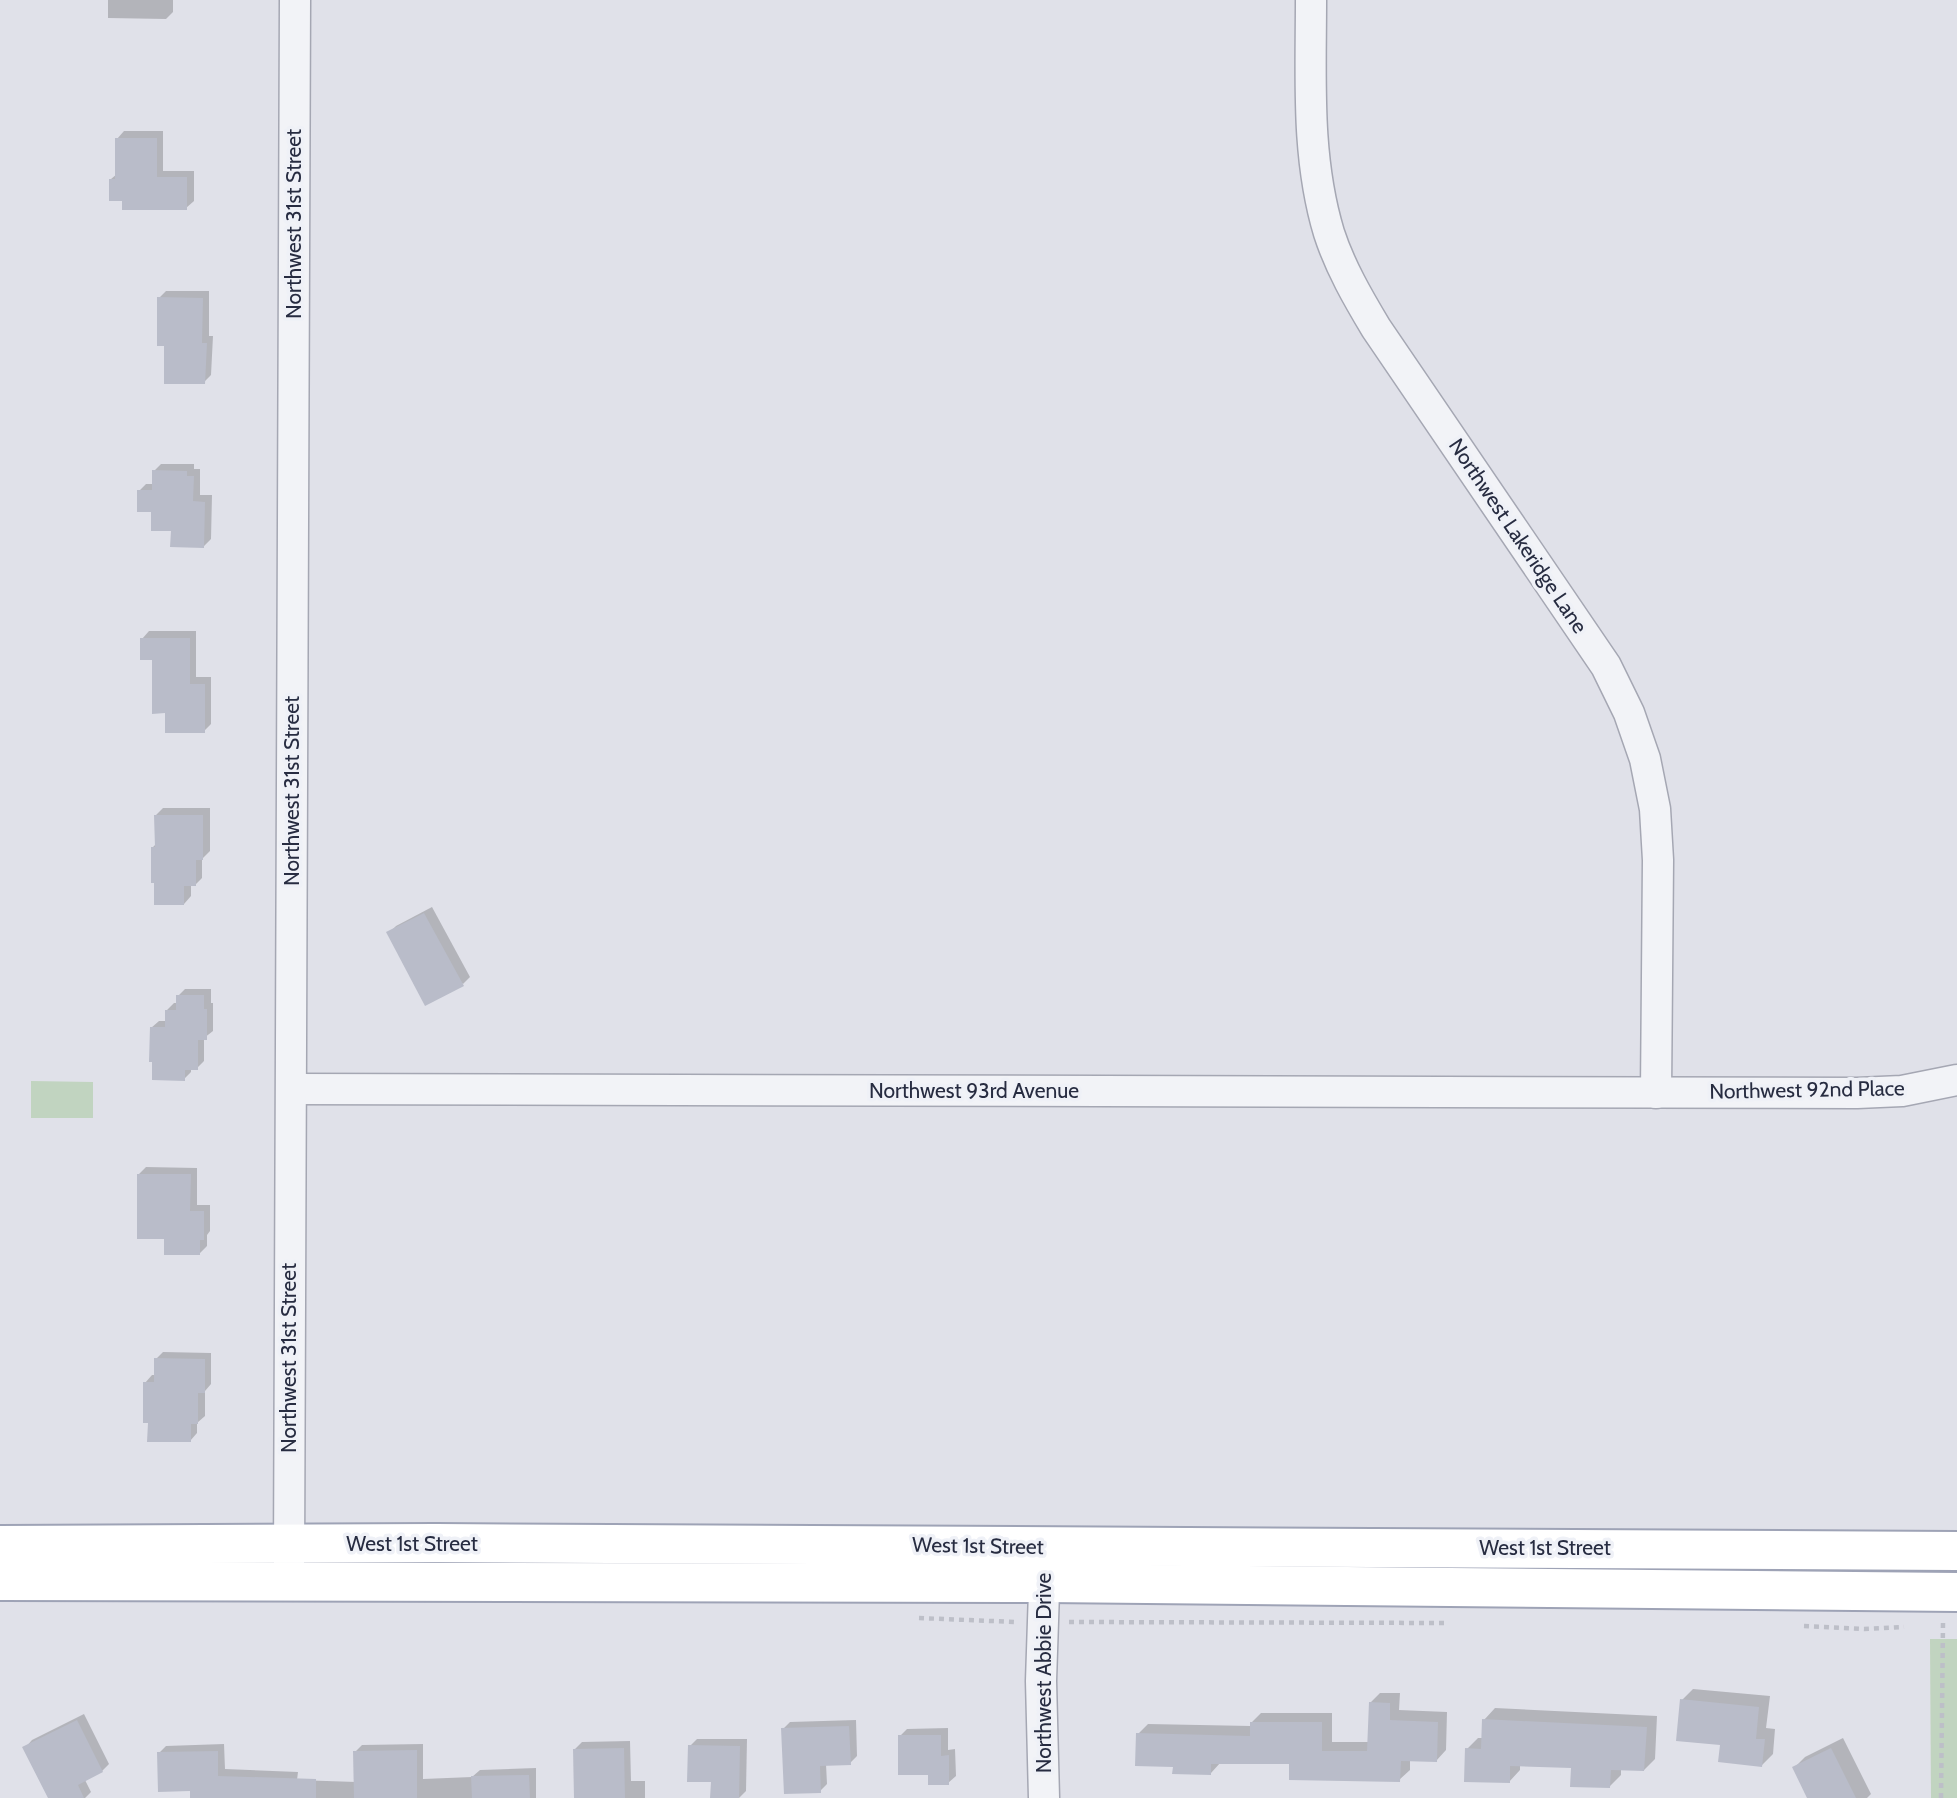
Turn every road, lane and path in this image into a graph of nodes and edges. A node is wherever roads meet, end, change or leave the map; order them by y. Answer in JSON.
{"nodes":[{"id":1,"x":295,"y":0,"type":"edge"},
{"id":2,"x":1311,"y":0,"type":"edge"},
{"id":3,"x":1957,"y":1080,"type":"edge"},
{"id":4,"x":292,"y":1089,"type":"junction"},
{"id":5,"x":1656,"y":1093,"type":"junction"},
{"id":6,"x":288,"y":1544,"type":"junction"},
{"id":7,"x":0,"y":1545,"type":"edge"},
{"id":8,"x":1957,"y":1551,"type":"edge"},
{"id":9,"x":1045,"y":1565,"type":"junction"},
{"id":10,"x":0,"y":1581,"type":"edge"},
{"id":11,"x":289,"y":1582,"type":"junction"},
{"id":12,"x":1950,"y":1607,"type":"edge"},
{"id":13,"x":1044,"y":1798,"type":"edge"},
{"id":14,"x":1941,"y":1798,"type":"edge"}],
"edges":[{"from":1,"to":4,"type":"street","name":"Northwest 31st Street"},
{"from":2,"to":5,"type":"street","name":"Northwest Lakeridge Lane"},
{"from":3,"to":5,"type":"street","name":"Northwest 92nd Place"},
{"from":4,"to":5,"type":"street","name":"Northwest 93rd Avenue"},
{"from":4,"to":6,"type":"street","name":"Northwest 31st Street"},
{"from":6,"to":7,"type":"main road","name":"West 1st Street"},
{"from":6,"to":9,"type":"main road","name":"West 1st Street"},
{"from":6,"to":11,"type":"street","name":"Northwest 31st Street"},
{"from":8,"to":9,"type":"main road","name":"West 1st Street"},
{"from":9,"to":11,"type":"main road","name":"West 1st Street"},
{"from":9,"to":12,"type":"main road","name":"West 1st Street"},
{"from":9,"to":13,"type":"street","name":"Northwest Abbie Drive"},
{"from":10,"to":11,"type":"main road","name":"West 1st Street"},
{"from":12,"to":14,"type":"path"}]}
